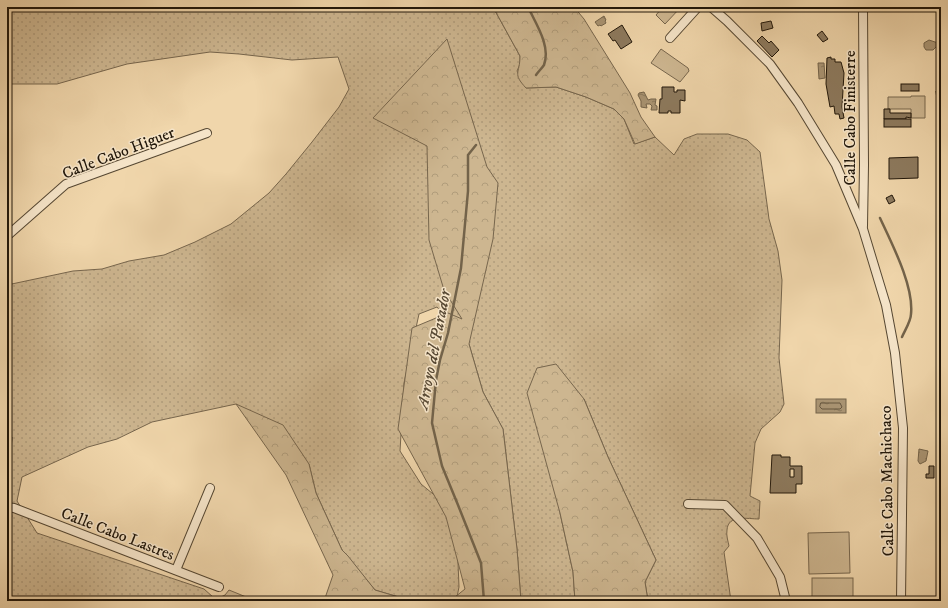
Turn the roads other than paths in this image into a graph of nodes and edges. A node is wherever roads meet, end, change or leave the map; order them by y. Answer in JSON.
{"nodes":[{"id":1,"x":698,"y":7,"type":"edge"},
{"id":2,"x":711,"y":7,"type":"edge"},
{"id":3,"x":863,"y":7,"type":"edge"},
{"id":4,"x":670,"y":38,"type":"dead end"},
{"id":5,"x":207,"y":133,"type":"dead end"},
{"id":6,"x":863,"y":229,"type":"junction"},
{"id":7,"x":7,"y":236,"type":"edge"},
{"id":8,"x":210,"y":488,"type":"dead end"},
{"id":9,"x":688,"y":504,"type":"dead end"},
{"id":10,"x":7,"y":507,"type":"edge"},
{"id":11,"x":176,"y":570,"type":"junction"},
{"id":12,"x":219,"y":587,"type":"dead end"},
{"id":13,"x":786,"y":601,"type":"edge"},
{"id":14,"x":901,"y":601,"type":"edge"}],
"edges":[{"from":1,"to":4,"type":"street"},
{"from":2,"to":6,"type":"street","name":"Calle Cabo Machichaco"},
{"from":3,"to":6,"type":"street","name":"Calle Cabo Finisterre"},
{"from":5,"to":7,"type":"street","name":"Calle Cabo Higuer"},
{"from":6,"to":14,"type":"street","name":"Calle Cabo Machichaco"},
{"from":8,"to":11,"type":"street"},
{"from":9,"to":13,"type":"street"},
{"from":10,"to":11,"type":"street","name":"Calle Cabo Lastres"},
{"from":11,"to":12,"type":"street","name":"Calle Cabo Lastres"}]}
